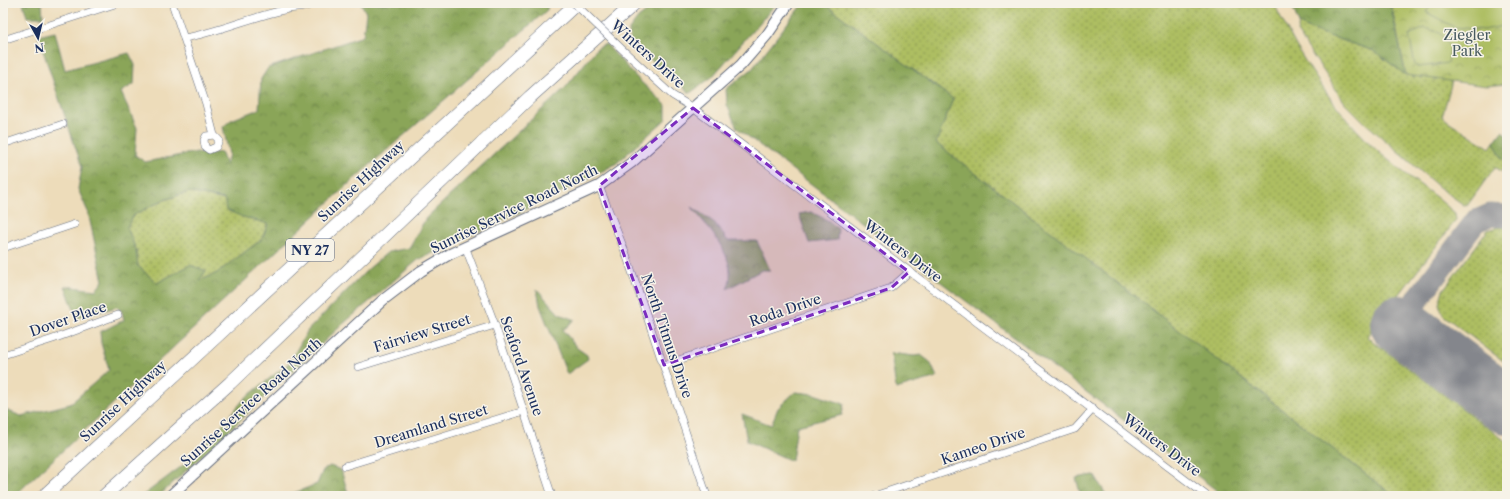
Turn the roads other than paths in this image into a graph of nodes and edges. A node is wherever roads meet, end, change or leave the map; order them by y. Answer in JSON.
{"nodes":[{"id":1,"x":118,"y":3,"type":"edge"},
{"id":2,"x":172,"y":3,"type":"edge"},
{"id":3,"x":312,"y":3,"type":"edge"},
{"id":4,"x":576,"y":3,"type":"edge"},
{"id":5,"x":635,"y":3,"type":"edge"},
{"id":6,"x":789,"y":3,"type":"edge"},
{"id":7,"x":184,"y":38,"type":"junction"},
{"id":8,"x":3,"y":40,"type":"edge"},
{"id":9,"x":693,"y":108,"type":"junction"},
{"id":10,"x":63,"y":124,"type":"dead end"},
{"id":11,"x":214,"y":135,"type":"dead end"},
{"id":12,"x":3,"y":144,"type":"edge"},
{"id":13,"x":599,"y":186,"type":"junction"},
{"id":14,"x":75,"y":224,"type":"dead end"},
{"id":15,"x":465,"y":246,"type":"junction"},
{"id":16,"x":3,"y":248,"type":"edge"},
{"id":17,"x":909,"y":272,"type":"junction"},
{"id":18,"x":118,"y":315,"type":"dead end"},
{"id":19,"x":494,"y":325,"type":"junction"},
{"id":20,"x":3,"y":354,"type":"edge"},
{"id":21,"x":664,"y":365,"type":"junction"},
{"id":22,"x":358,"y":366,"type":"dead end"},
{"id":23,"x":1093,"y":409,"type":"junction"},
{"id":24,"x":524,"y":411,"type":"junction"},
{"id":25,"x":345,"y":466,"type":"dead end"},
{"id":26,"x":44,"y":496,"type":"edge"},
{"id":27,"x":104,"y":496,"type":"edge"},
{"id":28,"x":170,"y":496,"type":"edge"},
{"id":29,"x":552,"y":496,"type":"edge"},
{"id":30,"x":707,"y":496,"type":"edge"},
{"id":31,"x":874,"y":496,"type":"edge"},
{"id":32,"x":1207,"y":496,"type":"edge"}],
"edges":[{"from":1,"to":8,"type":"street"},
{"from":2,"to":7,"type":"street"},
{"from":3,"to":7,"type":"street"},
{"from":4,"to":9,"type":"street","name":"Winters Drive","bridge":true},
{"from":4,"to":26,"type":"highway","name":"Sunrise Highway","number":"NY 27"},
{"from":5,"to":27,"type":"highway","number":"NY 27"},
{"from":6,"to":9,"type":"street","name":"Sunrise Service Road North"},
{"from":7,"to":11,"type":"street"},
{"from":9,"to":13,"type":"street","name":"Sunrise Service Road North"},
{"from":9,"to":17,"type":"street","name":"Winters Drive"},
{"from":10,"to":12,"type":"street"},
{"from":13,"to":15,"type":"street","name":"Sunrise Service Road North"},
{"from":13,"to":21,"type":"street","name":"North Titmus Drive"},
{"from":14,"to":16,"type":"street"},
{"from":15,"to":19,"type":"street","name":"Seaford Avenue"},
{"from":15,"to":28,"type":"street","name":"Sunrise Service Road North"},
{"from":17,"to":21,"type":"street","name":"Roda Drive"},
{"from":17,"to":23,"type":"street","name":"Winters Drive"},
{"from":18,"to":20,"type":"street","name":"Dover Place"},
{"from":19,"to":22,"type":"street","name":"Fairview Street"},
{"from":19,"to":24,"type":"street","name":"Seaford Avenue"},
{"from":21,"to":30,"type":"street","name":"North Titmus Drive"},
{"from":23,"to":31,"type":"street","name":"Kameo Drive"},
{"from":23,"to":32,"type":"street","name":"Winters Drive"},
{"from":24,"to":25,"type":"street","name":"Dreamland Street"},
{"from":24,"to":29,"type":"street","name":"Seaford Avenue"}]}
